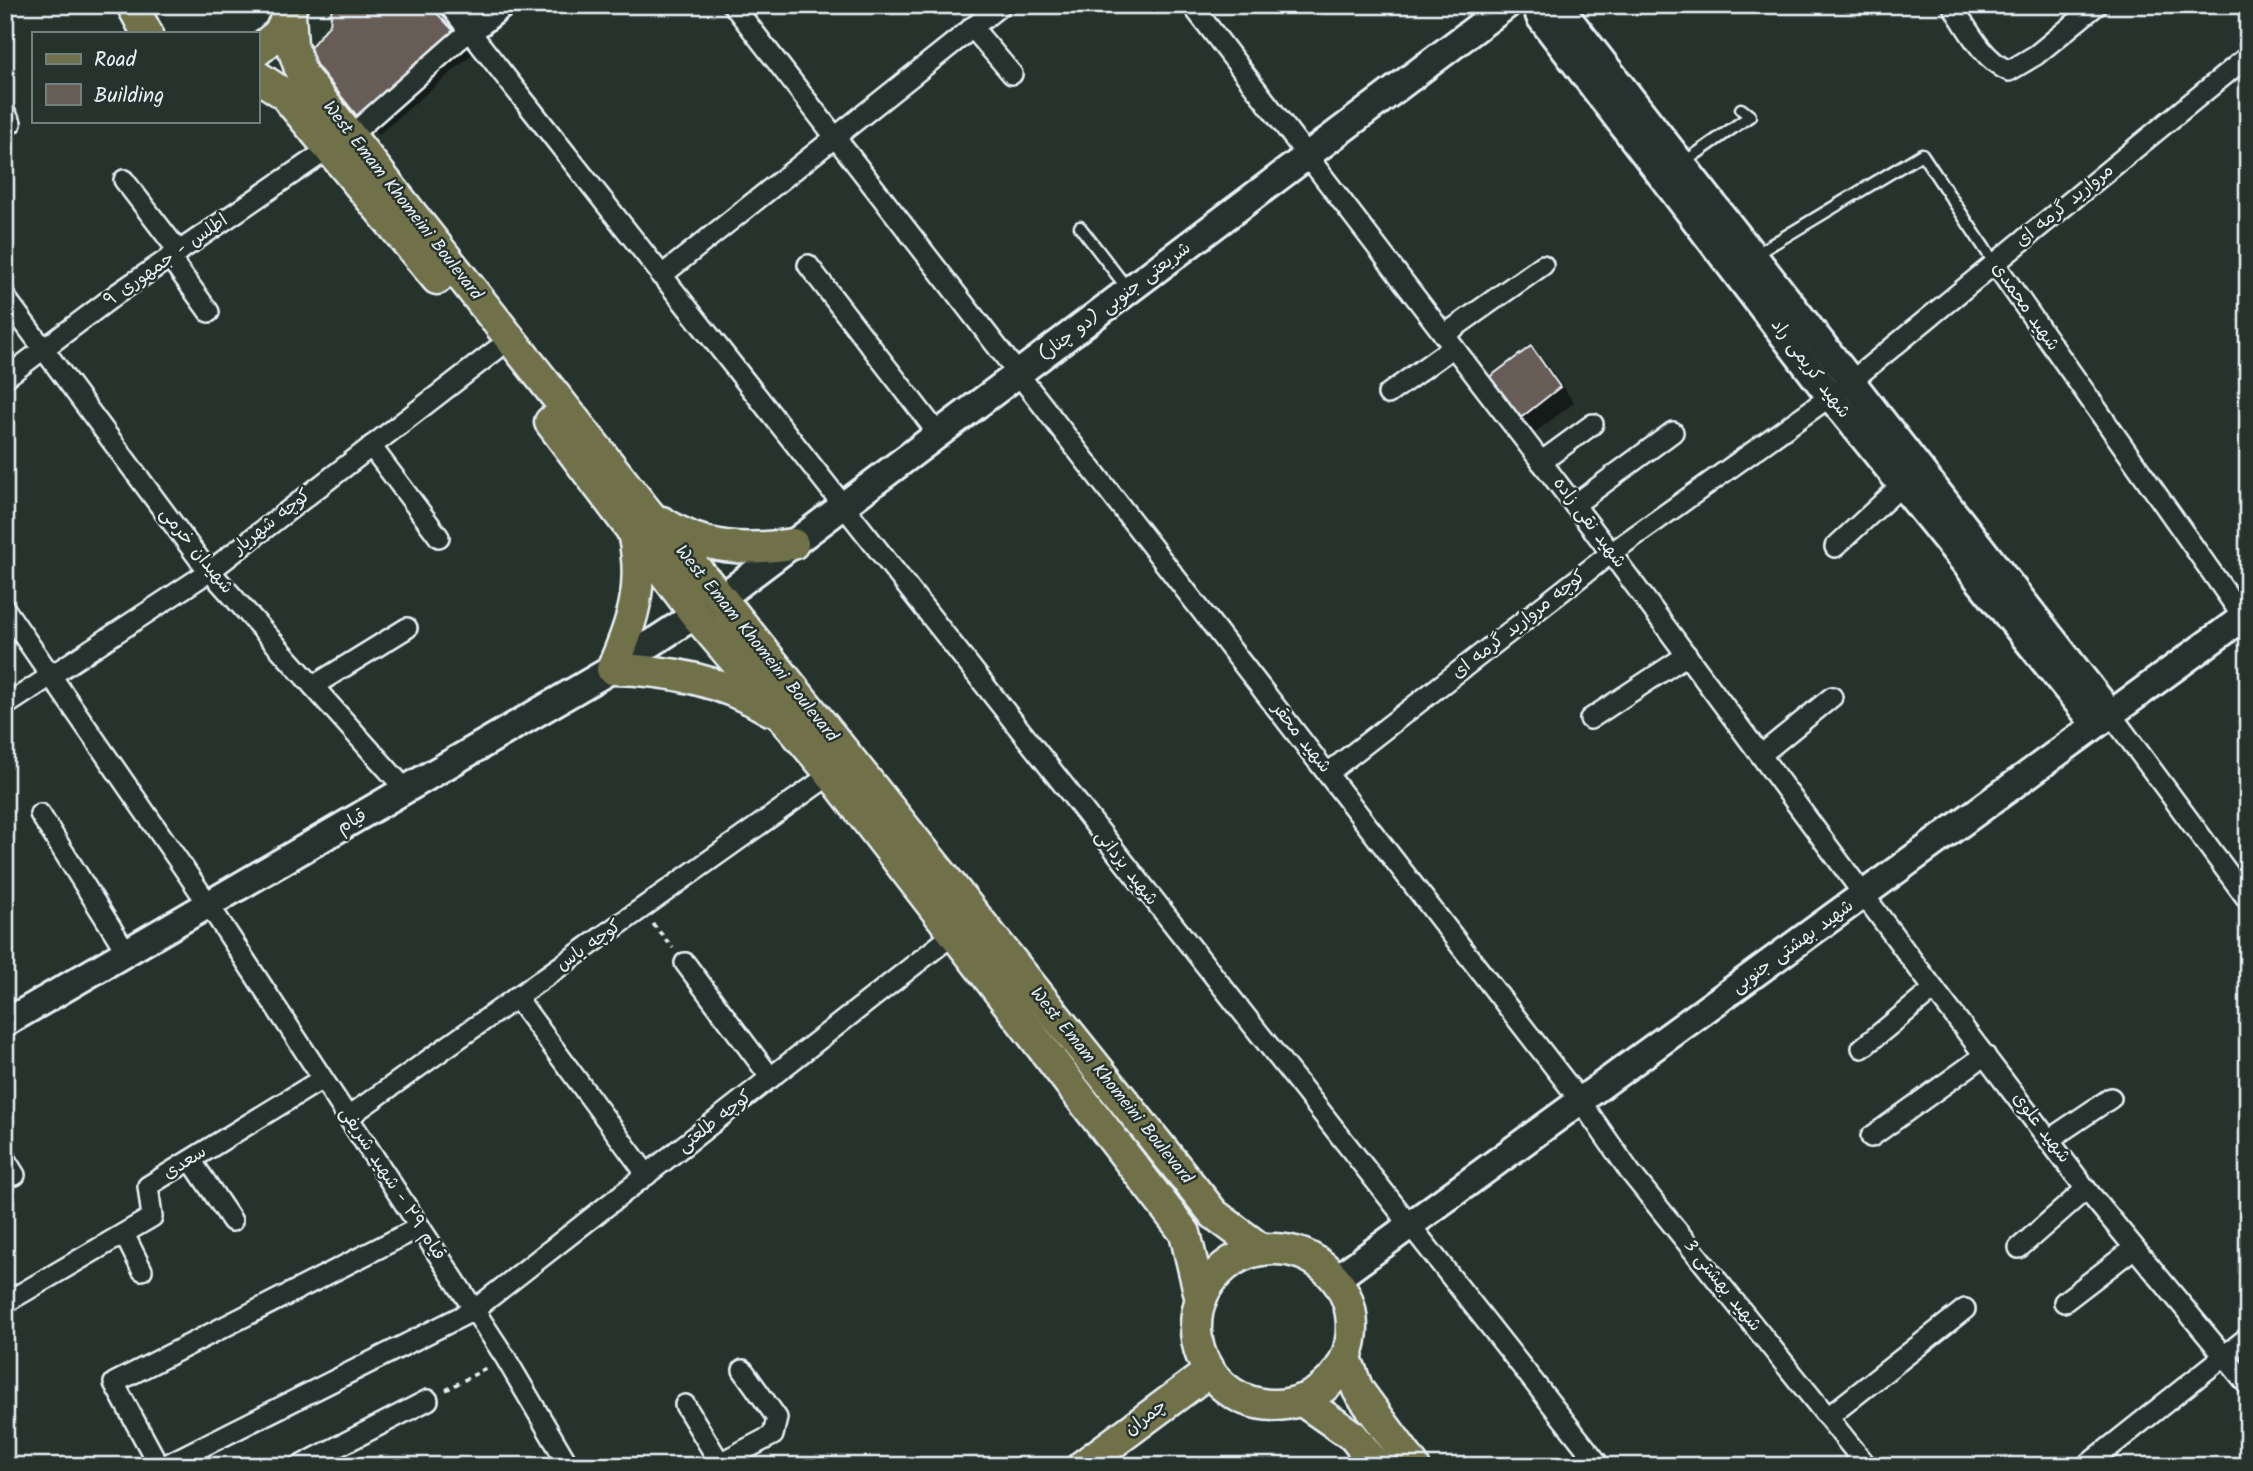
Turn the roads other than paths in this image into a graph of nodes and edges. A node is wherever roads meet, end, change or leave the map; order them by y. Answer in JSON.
{"nodes":[{"id":1,"x":132,"y":5,"type":"edge"},
{"id":2,"x":449,"y":5,"type":"edge"},
{"id":3,"x":501,"y":5,"type":"edge"},
{"id":4,"x":733,"y":5,"type":"edge"},
{"id":5,"x":1001,"y":5,"type":"edge"},
{"id":6,"x":1192,"y":5,"type":"edge"},
{"id":7,"x":1507,"y":5,"type":"edge"},
{"id":8,"x":1536,"y":5,"type":"edge"},
{"id":9,"x":1558,"y":5,"type":"edge"},
{"id":10,"x":1952,"y":5,"type":"edge"},
{"id":11,"x":2097,"y":5,"type":"edge"},
{"id":12,"x":291,"y":9,"type":"edge"},
{"id":13,"x":972,"y":27,"type":"junction"},
{"id":14,"x":469,"y":31,"type":"junction"},
{"id":15,"x":146,"y":32,"type":"edge"},
{"id":16,"x":259,"y":49,"type":"edge"},
{"id":17,"x":2248,"y":56,"type":"edge"},
{"id":18,"x":1012,"y":74,"type":"dead end"},
{"id":19,"x":259,"y":77,"type":"edge"},
{"id":20,"x":1741,"y":109,"type":"dead end"},
{"id":21,"x":835,"y":136,"type":"junction"},
{"id":22,"x":340,"y":142,"type":"junction"},
{"id":23,"x":1307,"y":157,"type":"junction"},
{"id":24,"x":1683,"y":163,"type":"junction"},
{"id":25,"x":124,"y":180,"type":"dead end"},
{"id":26,"x":1080,"y":227,"type":"dead end"},
{"id":27,"x":174,"y":255,"type":"junction"},
{"id":28,"x":1755,"y":255,"type":"junction"},
{"id":29,"x":1995,"y":264,"type":"junction"},
{"id":30,"x":808,"y":265,"type":"dead end"},
{"id":31,"x":1543,"y":265,"type":"dead end"},
{"id":32,"x":661,"y":276,"type":"junction"},
{"id":33,"x":1129,"y":292,"type":"junction"},
{"id":34,"x":5,"y":297,"type":"edge"},
{"id":35,"x":209,"y":312,"type":"dead end"},
{"id":36,"x":1449,"y":341,"type":"junction"},
{"id":37,"x":44,"y":349,"type":"junction"},
{"id":38,"x":496,"y":350,"type":"junction"},
{"id":39,"x":1020,"y":374,"type":"junction"},
{"id":40,"x":5,"y":378,"type":"edge"},
{"id":41,"x":1839,"y":389,"type":"junction"},
{"id":42,"x":1388,"y":394,"type":"dead end"},
{"id":43,"x":1593,"y":424,"type":"dead end"},
{"id":44,"x":1673,"y":432,"type":"dead end"},
{"id":45,"x":939,"y":435,"type":"junction"},
{"id":46,"x":371,"y":446,"type":"junction"},
{"id":47,"x":1541,"y":462,"type":"junction"},
{"id":48,"x":1902,"y":485,"type":"junction"},
{"id":49,"x":1574,"y":505,"type":"junction"},
{"id":50,"x":843,"y":508,"type":"junction"},
{"id":51,"x":640,"y":521,"type":"junction"},
{"id":52,"x":439,"y":537,"type":"dead end"},
{"id":53,"x":793,"y":544,"type":"junction"},
{"id":54,"x":1835,"y":547,"type":"dead end"},
{"id":55,"x":1611,"y":553,"type":"junction"},
{"id":56,"x":210,"y":571,"type":"junction"},
{"id":57,"x":721,"y":598,"type":"junction"},
{"id":58,"x":5,"y":609,"type":"edge"},
{"id":59,"x":695,"y":614,"type":"junction"},
{"id":60,"x":2245,"y":615,"type":"edge"},
{"id":61,"x":407,"y":628,"type":"dead end"},
{"id":62,"x":1687,"y":655,"type":"junction"},
{"id":63,"x":612,"y":669,"type":"junction"},
{"id":64,"x":50,"y":674,"type":"junction"},
{"id":65,"x":313,"y":686,"type":"junction"},
{"id":66,"x":1832,"y":697,"type":"dead end"},
{"id":67,"x":5,"y":706,"type":"edge"},
{"id":68,"x":785,"y":719,"type":"junction"},
{"id":69,"x":1590,"y":719,"type":"dead end"},
{"id":70,"x":2102,"y":719,"type":"junction"},
{"id":71,"x":1762,"y":754,"type":"junction"},
{"id":72,"x":1328,"y":773,"type":"junction"},
{"id":73,"x":831,"y":774,"type":"junction"},
{"id":74,"x":406,"y":790,"type":"junction"},
{"id":75,"x":40,"y":814,"type":"dead end"},
{"id":76,"x":1866,"y":894,"type":"junction"},
{"id":77,"x":2248,"y":900,"type":"edge"},
{"id":78,"x":209,"y":905,"type":"junction"},
{"id":79,"x":955,"y":933,"type":"junction"},
{"id":80,"x":127,"y":953,"type":"junction"},
{"id":81,"x":685,"y":963,"type":"road end"},
{"id":82,"x":1934,"y":989,"type":"junction"},
{"id":83,"x":516,"y":997,"type":"junction"},
{"id":84,"x":5,"y":1023,"type":"edge"},
{"id":85,"x":1862,"y":1048,"type":"dead end"},
{"id":86,"x":1985,"y":1055,"type":"junction"},
{"id":87,"x":771,"y":1078,"type":"junction"},
{"id":88,"x":322,"y":1079,"type":"junction"},
{"id":89,"x":2111,"y":1098,"type":"dead end"},
{"id":90,"x":1582,"y":1102,"type":"junction"},
{"id":91,"x":348,"y":1117,"type":"junction"},
{"id":92,"x":1871,"y":1137,"type":"dead end"},
{"id":93,"x":2050,"y":1139,"type":"junction"},
{"id":94,"x":191,"y":1160,"type":"junction"},
{"id":95,"x":647,"y":1175,"type":"junction"},
{"id":96,"x":2086,"y":1189,"type":"junction"},
{"id":97,"x":232,"y":1221,"type":"dead end"},
{"id":98,"x":420,"y":1227,"type":"junction"},
{"id":99,"x":1409,"y":1228,"type":"junction"},
{"id":100,"x":124,"y":1234,"type":"junction"},
{"id":101,"x":2019,"y":1248,"type":"dead end"},
{"id":102,"x":2133,"y":1249,"type":"junction"},
{"id":103,"x":1262,"y":1250,"type":"junction"},
{"id":104,"x":142,"y":1270,"type":"dead end"},
{"id":105,"x":1336,"y":1279,"type":"junction"},
{"id":106,"x":1201,"y":1300,"type":"junction"},
{"id":107,"x":5,"y":1303,"type":"edge"},
{"id":108,"x":2064,"y":1303,"type":"dead end"},
{"id":109,"x":1965,"y":1309,"type":"dead end"},
{"id":110,"x":474,"y":1310,"type":"junction"},
{"id":111,"x":2248,"y":1337,"type":"edge"},
{"id":112,"x":2224,"y":1356,"type":"junction"},
{"id":113,"x":1346,"y":1358,"type":"junction"},
{"id":114,"x":743,"y":1370,"type":"dead end"},
{"id":115,"x":1210,"y":1371,"type":"junction"},
{"id":116,"x":2248,"y":1385,"type":"edge"},
{"id":117,"x":428,"y":1400,"type":"road end"},
{"id":118,"x":1301,"y":1400,"type":"junction"},
{"id":119,"x":685,"y":1405,"type":"dead end"},
{"id":120,"x":1828,"y":1417,"type":"junction"},
{"id":121,"x":717,"y":1464,"type":"edge"},
{"id":122,"x":162,"y":1466,"type":"edge"},
{"id":123,"x":299,"y":1466,"type":"edge"},
{"id":124,"x":569,"y":1466,"type":"edge"},
{"id":125,"x":1082,"y":1466,"type":"edge"},
{"id":126,"x":1377,"y":1466,"type":"edge"},
{"id":127,"x":1414,"y":1466,"type":"edge"},
{"id":128,"x":1600,"y":1466,"type":"edge"},
{"id":129,"x":1867,"y":1466,"type":"edge"},
{"id":130,"x":2086,"y":1466,"type":"edge"}],
"edges":[{"from":1,"to":15,"type":"main road"},
{"from":2,"to":14,"type":"street","name":"شهید یزدانی"},
{"from":3,"to":14,"type":"main road"},
{"from":4,"to":21,"type":"street","name":"شهید محقر"},
{"from":5,"to":13,"type":"street"},
{"from":6,"to":23,"type":"street","name":"شهید نقی زاده"},
{"from":7,"to":23,"type":"main road","name":"شریعتی جنوبی (دو چنار)"},
{"from":8,"to":41,"type":"main road","name":"شهید کریمی راد"},
{"from":9,"to":24,"type":"main road","name":"شهید کریمی راد"},
{"from":10,"to":11,"type":"street"},
{"from":12,"to":16,"type":"main road"},
{"from":12,"to":22,"type":"main road","name":"West Emam Khomeini Boulevard"},
{"from":13,"to":18,"type":"street"},
{"from":13,"to":21,"type":"street"},
{"from":14,"to":22,"type":"street","name":"اطلس - جمهوری ۹"},
{"from":14,"to":32,"type":"street","name":"شهید یزدانی"},
{"from":17,"to":29,"type":"street","name":"مروارید گرمه ای"},
{"from":19,"to":22,"type":"main road","name":"West Emam Khomeini Boulevard"},
{"from":20,"to":24,"type":"lane"},
{"from":21,"to":32,"type":"street"},
{"from":21,"to":39,"type":"street","name":"شهید محقر"},
{"from":22,"to":27,"type":"street","name":"اطلس - جمهوری ۹"},
{"from":22,"to":38,"type":"main road","name":"West Emam Khomeini Boulevard"},
{"from":22,"to":51,"type":"main road","name":"West Emam Khomeini Boulevard"},
{"from":23,"to":33,"type":"main road","name":"شریعتی جنوبی (دو چنار)"},
{"from":23,"to":36,"type":"street","name":"شهید نقی زاده"},
{"from":24,"to":28,"type":"main road","name":"شهید کریمی راد"},
{"from":25,"to":27,"type":"street"},
{"from":26,"to":33,"type":"lane"},
{"from":27,"to":35,"type":"street"},
{"from":27,"to":37,"type":"street","name":"اطلس - جمهوری ۹"},
{"from":28,"to":29,"type":"lane","name":"شهید محمدی"},
{"from":28,"to":41,"type":"main road","name":"شهید کریمی راد"},
{"from":29,"to":41,"type":"street","name":"مروارید گرمه ای"},
{"from":29,"to":60,"type":"street","name":"شهید محمدی"},
{"from":30,"to":45,"type":"street"},
{"from":31,"to":36,"type":"street"},
{"from":32,"to":50,"type":"street","name":"شهید یزدانی"},
{"from":33,"to":39,"type":"main road","name":"شریعتی جنوبی (دو چنار)"},
{"from":34,"to":37,"type":"street","name":"شهیدان خرمی"},
{"from":36,"to":42,"type":"street"},
{"from":36,"to":47,"type":"street","name":"شهید نقی زاده"},
{"from":37,"to":40,"type":"street","name":"اطلس - جمهوری ۹"},
{"from":37,"to":56,"type":"street","name":"شهیدان خرمی"},
{"from":38,"to":46,"type":"street","name":"کوچه شهریار"},
{"from":38,"to":51,"type":"main road","name":"West Emam Khomeini Boulevard"},
{"from":39,"to":45,"type":"main road","name":"شریعتی جنوبی (دو چنار)"},
{"from":39,"to":72,"type":"street","name":"شهید محقر"},
{"from":41,"to":48,"type":"main road","name":"شهید کریمی راد"},
{"from":41,"to":55,"type":"street","name":"کوچه مروارید گرمه ای"},
{"from":41,"to":70,"type":"main road","name":"شهید کریمی راد"},
{"from":43,"to":47,"type":"street"},
{"from":44,"to":49,"type":"street"},
{"from":45,"to":50,"type":"main road","name":"شریعتی جنوبی (دو چنار)"},
{"from":46,"to":52,"type":"street"},
{"from":46,"to":56,"type":"street","name":"کوچه شهریار"},
{"from":47,"to":49,"type":"street","name":"شهید نقی زاده"},
{"from":48,"to":54,"type":"street"},
{"from":48,"to":70,"type":"main road","name":"شهید کریمی راد"},
{"from":49,"to":55,"type":"street","name":"شهید نقی زاده"},
{"from":50,"to":53,"type":"main road","name":"شریعتی جنوبی (دو چنار)"},
{"from":50,"to":99,"type":"street","name":"شهید یزدانی"},
{"from":51,"to":53,"type":"main road"},
{"from":51,"to":57,"type":"main road","name":"West Emam Khomeini Boulevard"},
{"from":51,"to":59,"type":"main road","name":"West Emam Khomeini Boulevard"},
{"from":51,"to":63,"type":"main road"},
{"from":53,"to":57,"type":"main road","name":"شریعتی جنوبی (دو چنار)"},
{"from":55,"to":62,"type":"street","name":"شهید نقی زاده"},
{"from":55,"to":72,"type":"street","name":"کوچه مروارید گرمه ای"},
{"from":56,"to":64,"type":"street","name":"کوچه شهریار"},
{"from":56,"to":65,"type":"street","name":"شهیدان خرمی"},
{"from":57,"to":59,"type":"main road","name":"شریعتی جنوبی (دو چنار)"},
{"from":57,"to":103,"type":"main road","name":"West Emam Khomeini Boulevard"},
{"from":58,"to":64,"type":"street","name":"قیام ۲۹ - شهید شریفی"},
{"from":59,"to":63,"type":"main road","name":"قیام"},
{"from":59,"to":68,"type":"main road","name":"West Emam Khomeini Boulevard"},
{"from":60,"to":70,"type":"main road","name":"شهید بهشتی جنوبی"},
{"from":61,"to":65,"type":"street"},
{"from":62,"to":69,"type":"street"},
{"from":62,"to":71,"type":"street","name":"شهید نقی زاده"},
{"from":63,"to":68,"type":"main road"},
{"from":63,"to":74,"type":"main road","name":"قیام"},
{"from":64,"to":67,"type":"street","name":"کوچه شهریار"},
{"from":64,"to":78,"type":"street","name":"قیام ۲۹ - شهید شریفی"},
{"from":65,"to":74,"type":"street","name":"شهیدان خرمی"},
{"from":66,"to":71,"type":"street"},
{"from":68,"to":73,"type":"main road","name":"West Emam Khomeini Boulevard"},
{"from":70,"to":76,"type":"main road","name":"شهید بهشتی جنوبی"},
{"from":70,"to":77,"type":"street"},
{"from":71,"to":76,"type":"street","name":"شهید نقی زاده"},
{"from":72,"to":90,"type":"street","name":"شهید محقر"},
{"from":73,"to":79,"type":"main road","name":"West Emam Khomeini Boulevard"},
{"from":73,"to":83,"type":"street","name":"کوچه یاس"},
{"from":74,"to":78,"type":"main road","name":"قیام"},
{"from":75,"to":80,"type":"street"},
{"from":76,"to":82,"type":"street","name":"شهید علوی"},
{"from":76,"to":90,"type":"main road","name":"شهید بهشتی جنوبی"},
{"from":78,"to":80,"type":"main road","name":"قیام"},
{"from":78,"to":88,"type":"street","name":"قیام ۲۹ - شهید شریفی"},
{"from":79,"to":87,"type":"street","name":"کوچه طلعتی"},
{"from":79,"to":106,"type":"main road","name":"West Emam Khomeini Boulevard"},
{"from":80,"to":84,"type":"main road","name":"قیام"},
{"from":81,"to":87,"type":"street"},
{"from":82,"to":85,"type":"street"},
{"from":82,"to":86,"type":"street","name":"شهید علوی"},
{"from":83,"to":91,"type":"street","name":"کوچه یاس"},
{"from":83,"to":95,"type":"street"},
{"from":86,"to":92,"type":"street"},
{"from":86,"to":93,"type":"street","name":"شهید علوی"},
{"from":87,"to":95,"type":"street","name":"کوچه طلعتی"},
{"from":88,"to":91,"type":"street","name":"قیام ۲۹ - شهید شریفی"},
{"from":88,"to":94,"type":"street","name":"سعدی"},
{"from":89,"to":93,"type":"street"},
{"from":90,"to":99,"type":"main road","name":"شهید بهشتی جنوبی"},
{"from":90,"to":120,"type":"street","name":"شهید بهشتی 3"},
{"from":91,"to":98,"type":"street","name":"قیام ۲۹ - شهید شریفی"},
{"from":93,"to":96,"type":"street","name":"شهید علوی"},
{"from":94,"to":97,"type":"street"},
{"from":94,"to":100,"type":"street","name":"سعدی"},
{"from":95,"to":110,"type":"street","name":"کوچه طلعتی"},
{"from":96,"to":101,"type":"street"},
{"from":96,"to":102,"type":"street","name":"شهید علوی"},
{"from":98,"to":110,"type":"street","name":"قیام ۲۹ - شهید شریفی"},
{"from":98,"to":122,"type":"street"},
{"from":99,"to":105,"type":"main road","name":"شهید بهشتی جنوبی"},
{"from":99,"to":128,"type":"street","name":"شهید یزدانی"},
{"from":100,"to":104,"type":"street"},
{"from":100,"to":107,"type":"street","name":"سعدی"},
{"from":102,"to":108,"type":"street"},
{"from":102,"to":112,"type":"street","name":"شهید علوی"},
{"from":103,"to":105,"type":"main road"},
{"from":103,"to":106,"type":"main road"},
{"from":105,"to":113,"type":"main road"},
{"from":106,"to":115,"type":"main road"},
{"from":109,"to":120,"type":"street"},
{"from":110,"to":122,"type":"street","name":"کوچه طلعتی"},
{"from":110,"to":124,"type":"street","name":"قیام ۲۹ - شهید شریفی"},
{"from":111,"to":112,"type":"street"},
{"from":112,"to":116,"type":"street","name":"شهید علوی"},
{"from":112,"to":130,"type":"street"},
{"from":113,"to":118,"type":"main road"},
{"from":113,"to":127,"type":"main road"},
{"from":114,"to":121,"type":"street"},
{"from":115,"to":118,"type":"main road"},
{"from":115,"to":125,"type":"main road","name":"چمران"},
{"from":117,"to":123,"type":"street"},
{"from":118,"to":126,"type":"main road"},
{"from":119,"to":121,"type":"street"},
{"from":120,"to":129,"type":"street","name":"شهید بهشتی 3"}]}
